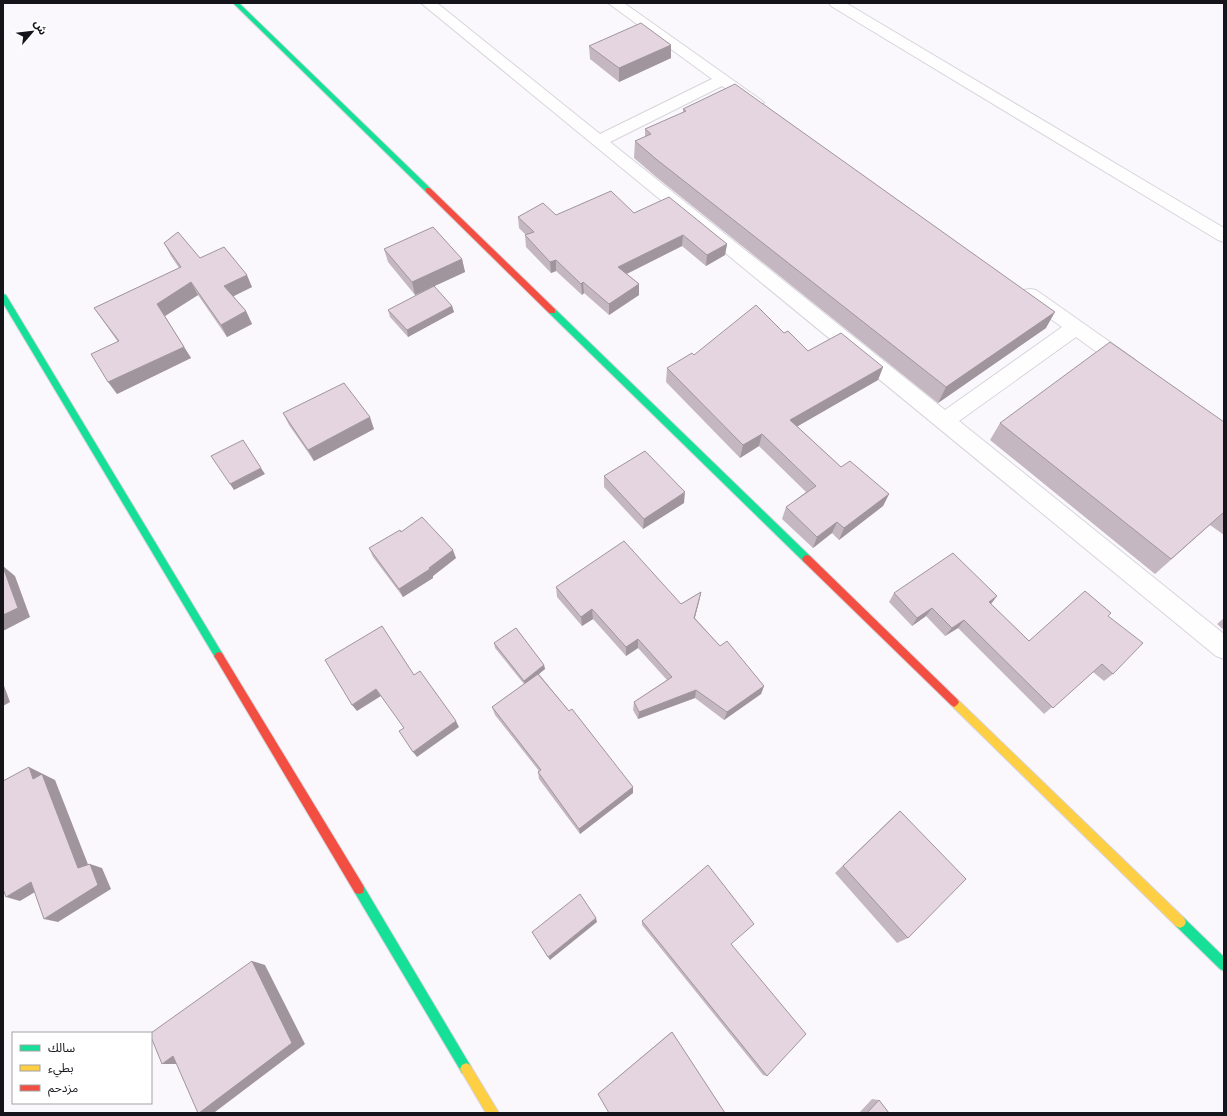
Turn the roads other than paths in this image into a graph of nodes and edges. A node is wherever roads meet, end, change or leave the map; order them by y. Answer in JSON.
{"nodes":[{"id":1,"x":236,"y":3,"type":"edge"},
{"id":2,"x":428,"y":3,"type":"edge"},
{"id":3,"x":615,"y":3,"type":"edge"},
{"id":4,"x":836,"y":3,"type":"edge"},
{"id":5,"x":723,"y":80,"type":"junction"},
{"id":6,"x":769,"y":112,"type":"edge"},
{"id":7,"x":599,"y":141,"type":"junction"},
{"id":8,"x":1224,"y":236,"type":"edge"},
{"id":9,"x":1017,"y":286,"type":"edge"},
{"id":10,"x":3,"y":297,"type":"edge"},
{"id":11,"x":1076,"y":328,"type":"junction"},
{"id":12,"x":1141,"y":374,"type":"edge"},
{"id":13,"x":944,"y":421,"type":"junction"},
{"id":14,"x":1224,"y":648,"type":"edge"},
{"id":15,"x":1224,"y":965,"type":"edge"},
{"id":16,"x":493,"y":1113,"type":"edge"}],
"edges":[{"from":1,"to":15,"type":"street"},
{"from":2,"to":7,"type":"street"},
{"from":3,"to":5,"type":"street"},
{"from":4,"to":8,"type":"street"},
{"from":5,"to":6,"type":"street"},
{"from":5,"to":7,"type":"street"},
{"from":7,"to":13,"type":"street"},
{"from":9,"to":11,"type":"street"},
{"from":10,"to":16,"type":"street"},
{"from":11,"to":12,"type":"street"},
{"from":11,"to":13,"type":"street"},
{"from":13,"to":14,"type":"street"}]}
